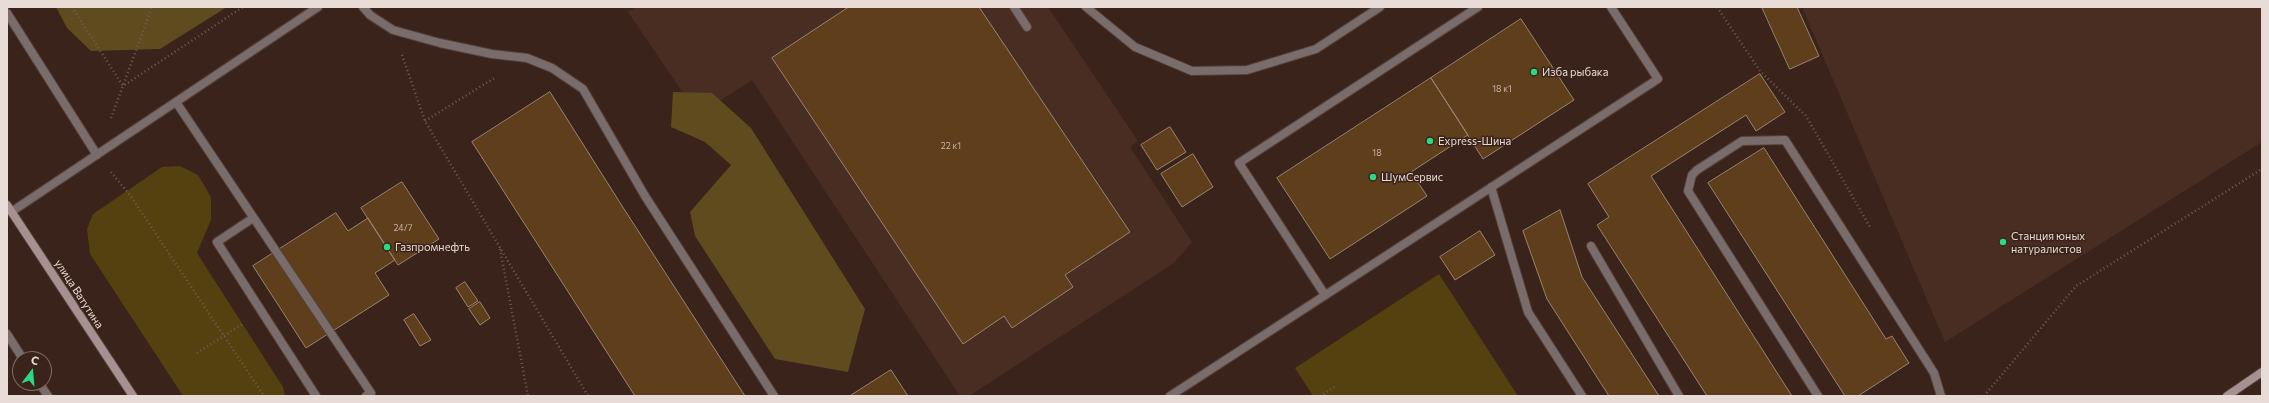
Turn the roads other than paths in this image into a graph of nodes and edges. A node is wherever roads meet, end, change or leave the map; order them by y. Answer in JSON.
{"nodes":[{"id":1,"x":318,"y":7,"type":"edge"},
{"id":2,"x":363,"y":7,"type":"edge"},
{"id":3,"x":1014,"y":7,"type":"edge"},
{"id":4,"x":1086,"y":7,"type":"edge"},
{"id":5,"x":1380,"y":7,"type":"edge"},
{"id":6,"x":1478,"y":7,"type":"edge"},
{"id":7,"x":1611,"y":7,"type":"edge"},
{"id":8,"x":7,"y":13,"type":"edge"},
{"id":9,"x":1027,"y":27,"type":"dead end"},
{"id":10,"x":176,"y":102,"type":"junction"},
{"id":11,"x":97,"y":154,"type":"junction"},
{"id":12,"x":1491,"y":187,"type":"junction"},
{"id":13,"x":9,"y":208,"type":"edge"},
{"id":14,"x":253,"y":218,"type":"junction"},
{"id":15,"x":1591,"y":246,"type":"dead end"},
{"id":16,"x":1325,"y":295,"type":"junction"},
{"id":17,"x":7,"y":334,"type":"edge"},
{"id":18,"x":18,"y":351,"type":"edge"},
{"id":19,"x":2262,"y":372,"type":"edge"},
{"id":20,"x":133,"y":396,"type":"edge"},
{"id":21,"x":316,"y":396,"type":"edge"},
{"id":22,"x":366,"y":396,"type":"edge"},
{"id":23,"x":774,"y":396,"type":"edge"},
{"id":24,"x":1170,"y":396,"type":"edge"},
{"id":25,"x":1582,"y":396,"type":"edge"},
{"id":26,"x":1680,"y":396,"type":"edge"},
{"id":27,"x":1818,"y":396,"type":"edge"},
{"id":28,"x":1941,"y":396,"type":"edge"},
{"id":29,"x":2227,"y":396,"type":"edge"}],
"edges":[{"from":1,"to":10,"type":"lane"},
{"from":2,"to":23,"type":"lane"},
{"from":3,"to":9,"type":"lane"},
{"from":4,"to":5,"type":"lane"},
{"from":6,"to":16,"type":"lane"},
{"from":7,"to":12,"type":"lane"},
{"from":8,"to":11,"type":"lane"},
{"from":10,"to":11,"type":"lane"},
{"from":10,"to":14,"type":"lane"},
{"from":11,"to":13,"type":"lane"},
{"from":12,"to":16,"type":"lane"},
{"from":12,"to":25,"type":"lane"},
{"from":13,"to":20,"type":"main road","name":"улица Ватутина"},
{"from":14,"to":21,"type":"lane"},
{"from":14,"to":22,"type":"lane"},
{"from":15,"to":26,"type":"lane"},
{"from":16,"to":24,"type":"lane"},
{"from":17,"to":18,"type":"lane"},
{"from":19,"to":29,"type":"main road"},
{"from":27,"to":28,"type":"lane"}]}
